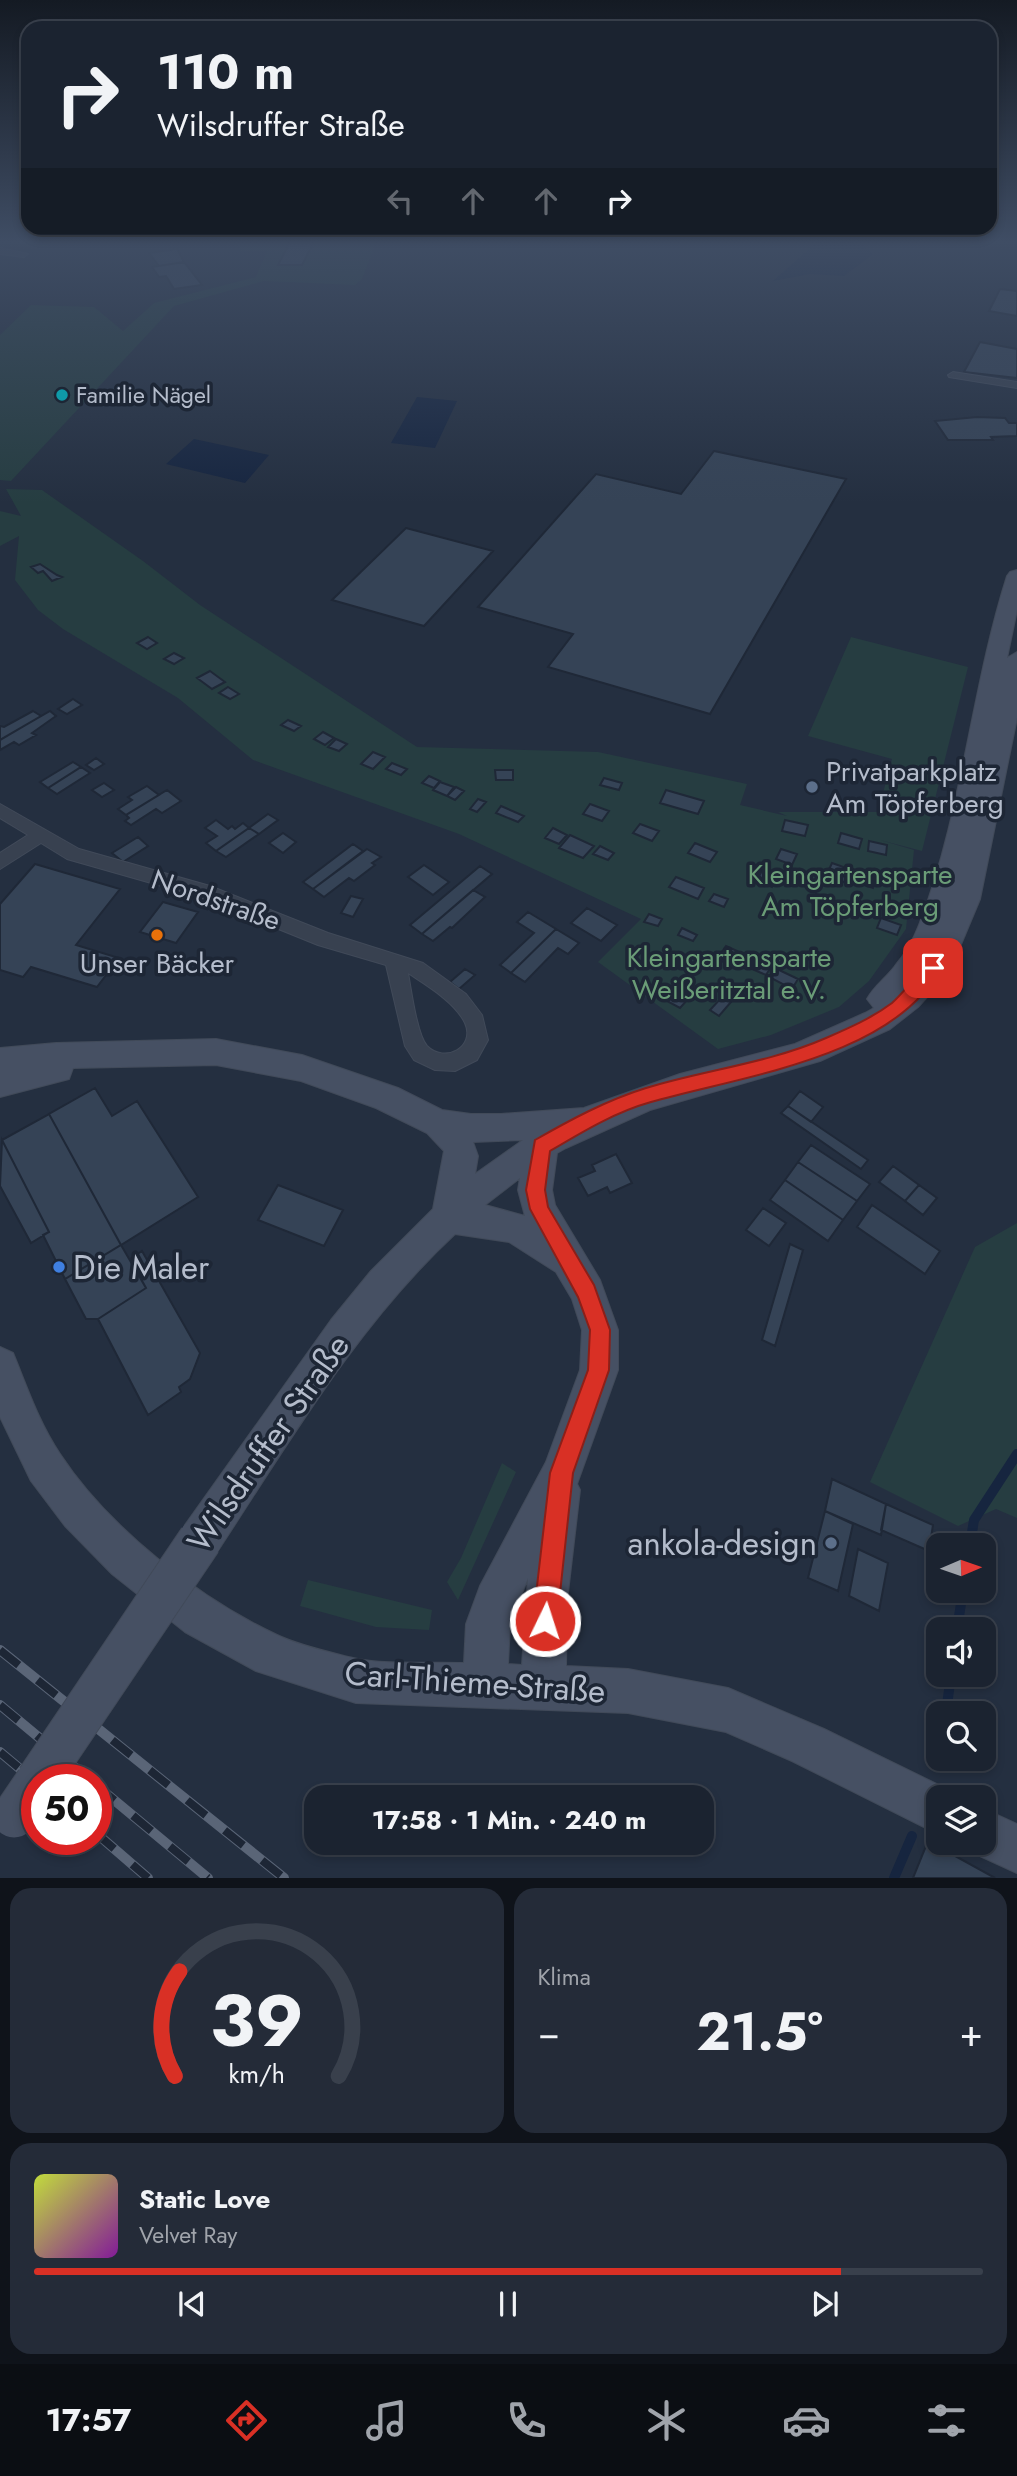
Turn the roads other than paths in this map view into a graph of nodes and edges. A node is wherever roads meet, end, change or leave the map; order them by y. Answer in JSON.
{"nodes":[{"id":1,"x":953,"y":375,"type":"dead end"},
{"id":2,"x":1017,"y":388,"type":"edge"},
{"id":3,"x":1017,"y":576,"type":"edge"},
{"id":4,"x":1017,"y":659,"type":"edge"},
{"id":5,"x":0,"y":810,"type":"edge"},
{"id":6,"x":39,"y":836,"type":"junction"},
{"id":7,"x":0,"y":862,"type":"edge"},
{"id":8,"x":395,"y":961,"type":"junction"},
{"id":9,"x":858,"y":1029,"type":"junction"},
{"id":10,"x":123,"y":1054,"type":"junction"},
{"id":11,"x":0,"y":1061,"type":"edge"},
{"id":12,"x":0,"y":1084,"type":"edge"},
{"id":13,"x":589,"y":1119,"type":"junction"},
{"id":14,"x":438,"y":1123,"type":"junction"},
{"id":15,"x":541,"y":1146,"type":"junction"},
{"id":16,"x":449,"y":1217,"type":"junction"},
{"id":17,"x":571,"y":1264,"type":"junction"},
{"id":18,"x":0,"y":1366,"type":"edge"},
{"id":19,"x":562,"y":1473,"type":"junction"},
{"id":20,"x":485,"y":1686,"type":"junction"},
{"id":21,"x":543,"y":1689,"type":"junction"},
{"id":22,"x":49,"y":1764,"type":"edge"},
{"id":23,"x":926,"y":1804,"type":"edge"},
{"id":24,"x":996,"y":1839,"type":"edge"},
{"id":25,"x":1017,"y":1849,"type":"edge"}],
"edges":[{"from":1,"to":2,"type":"street"},
{"from":3,"to":9,"type":"main road","name":"Wilsdruffer Straße"},
{"from":4,"to":9,"type":"main road","name":"Wilsdruffer Straße"},
{"from":5,"to":6,"type":"street","name":"Nordstraße"},
{"from":6,"to":7,"type":"street"},
{"from":6,"to":8,"type":"street","name":"Nordstraße"},
{"from":8,"to":8,"type":"street","name":"Nordstraße"},
{"from":9,"to":13,"type":"main road","name":"Wilsdruffer Straße"},
{"from":10,"to":11,"type":"main road","name":"Wilsdruffer Straße"},
{"from":10,"to":12,"type":"main road","name":"Wilsdruffer Straße"},
{"from":10,"to":14,"type":"main road","name":"Wilsdruffer Straße"},
{"from":13,"to":14,"type":"main road","name":"Wilsdruffer Straße"},
{"from":13,"to":15,"type":"main road","name":"Wilsdruffer Straße"},
{"from":14,"to":16,"type":"main road"},
{"from":15,"to":16,"type":"main road","name":"Wilsdruffer Straße"},
{"from":15,"to":17,"type":"main road"},
{"from":16,"to":17,"type":"main road"},
{"from":16,"to":22,"type":"main road","name":"Wilsdruffer Straße","bridge":true},
{"from":17,"to":19,"type":"main road"},
{"from":18,"to":20,"type":"main road","name":"Carl-Thieme-Straße"},
{"from":19,"to":20,"type":"main road"},
{"from":19,"to":21,"type":"main road"},
{"from":20,"to":21,"type":"main road","name":"Carl-Thieme-Straße"},
{"from":21,"to":23,"type":"main road","name":"Carl-Thieme-Straße"},
{"from":24,"to":25,"type":"main road"}]}
